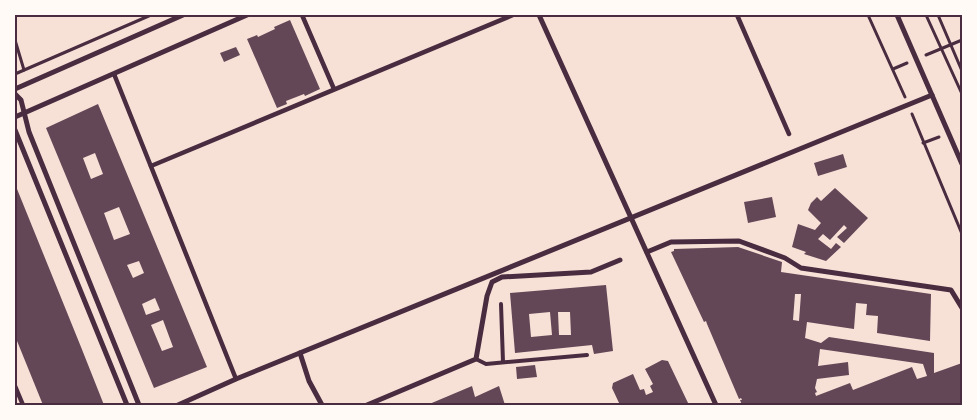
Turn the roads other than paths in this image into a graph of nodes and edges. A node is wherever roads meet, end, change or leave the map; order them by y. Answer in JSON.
{"nodes":[{"id":1,"x":183,"y":15,"type":"edge"},
{"id":2,"x":247,"y":15,"type":"edge"},
{"id":3,"x":302,"y":15,"type":"edge"},
{"id":4,"x":512,"y":15,"type":"edge"},
{"id":5,"x":539,"y":15,"type":"edge"},
{"id":6,"x":737,"y":15,"type":"edge"},
{"id":7,"x":897,"y":15,"type":"edge"},
{"id":8,"x":114,"y":74,"type":"junction"},
{"id":9,"x":15,"y":89,"type":"edge"},
{"id":10,"x":334,"y":89,"type":"junction"},
{"id":11,"x":15,"y":94,"type":"edge"},
{"id":12,"x":932,"y":94,"type":"junction"},
{"id":13,"x":24,"y":113,"type":"junction"},
{"id":14,"x":15,"y":117,"type":"edge"},
{"id":15,"x":15,"y":130,"type":"edge"},
{"id":16,"x":789,"y":134,"type":"dead end"},
{"id":17,"x":962,"y":164,"type":"edge"},
{"id":18,"x":151,"y":166,"type":"junction"},
{"id":19,"x":631,"y":217,"type":"junction"},
{"id":20,"x":647,"y":252,"type":"junction"},
{"id":21,"x":620,"y":260,"type":"dead end"},
{"id":22,"x":501,"y":304,"type":"dead end"},
{"id":23,"x":962,"y":308,"type":"edge"},
{"id":24,"x":300,"y":353,"type":"junction"},
{"id":25,"x":586,"y":355,"type":"dead end"},
{"id":26,"x":476,"y":359,"type":"junction"},
{"id":27,"x":503,"y":362,"type":"junction"},
{"id":28,"x":236,"y":379,"type":"junction"},
{"id":29,"x":15,"y":386,"type":"edge"},
{"id":30,"x":23,"y":405,"type":"edge"},
{"id":31,"x":127,"y":405,"type":"edge"},
{"id":32,"x":140,"y":405,"type":"edge"},
{"id":33,"x":178,"y":405,"type":"edge"},
{"id":34,"x":322,"y":405,"type":"edge"},
{"id":35,"x":368,"y":405,"type":"edge"},
{"id":36,"x":716,"y":405,"type":"edge"}],
"edges":[{"from":1,"to":9,"type":"street"},
{"from":2,"to":8,"type":"street"},
{"from":3,"to":10,"type":"street"},
{"from":4,"to":10,"type":"street"},
{"from":5,"to":19,"type":"street"},
{"from":6,"to":16,"type":"street"},
{"from":7,"to":12,"type":"street"},
{"from":8,"to":13,"type":"street"},
{"from":8,"to":18,"type":"street"},
{"from":10,"to":18,"type":"street"},
{"from":11,"to":13,"type":"street"},
{"from":12,"to":17,"type":"street"},
{"from":12,"to":19,"type":"street"},
{"from":13,"to":14,"type":"street"},
{"from":13,"to":32,"type":"street"},
{"from":15,"to":31,"type":"street"},
{"from":18,"to":28,"type":"street"},
{"from":19,"to":20,"type":"street"},
{"from":19,"to":24,"type":"street"},
{"from":20,"to":23,"type":"street"},
{"from":20,"to":36,"type":"street"},
{"from":21,"to":26,"type":"street"},
{"from":22,"to":27,"type":"lane"},
{"from":24,"to":28,"type":"street"},
{"from":24,"to":34,"type":"street"},
{"from":25,"to":27,"type":"lane"},
{"from":26,"to":27,"type":"lane"},
{"from":26,"to":35,"type":"street"},
{"from":28,"to":33,"type":"street"},
{"from":29,"to":30,"type":"street"}]}
